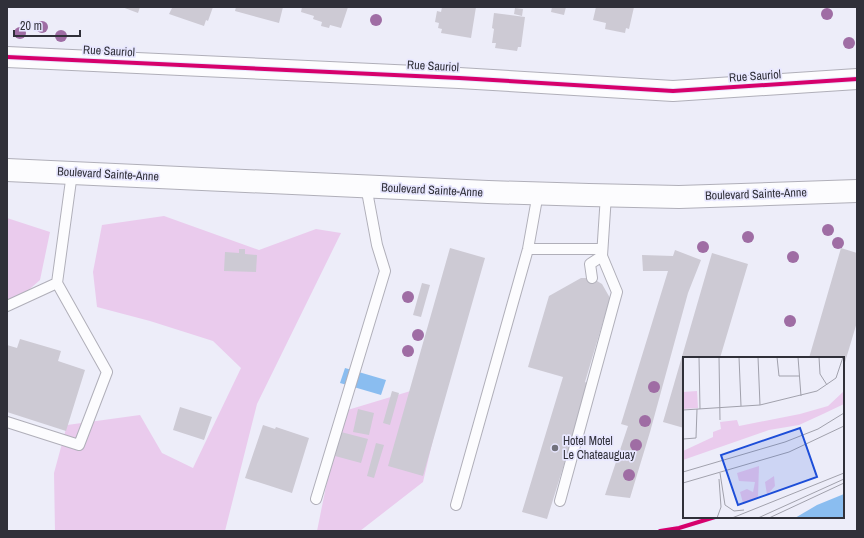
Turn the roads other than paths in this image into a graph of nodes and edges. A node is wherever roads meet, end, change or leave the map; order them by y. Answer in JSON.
{"nodes":[{"id":1,"x":7,"y":57,"type":"edge"},
{"id":2,"x":857,"y":79,"type":"edge"},
{"id":3,"x":7,"y":170,"type":"edge"},
{"id":4,"x":72,"y":173,"type":"junction"},
{"id":5,"x":366,"y":186,"type":"junction"},
{"id":6,"x":857,"y":191,"type":"edge"},
{"id":7,"x":538,"y":194,"type":"junction"},
{"id":8,"x":606,"y":195,"type":"junction"},
{"id":9,"x":528,"y":249,"type":"junction"},
{"id":10,"x":602,"y":253,"type":"junction"},
{"id":11,"x":592,"y":278,"type":"dead end"},
{"id":12,"x":57,"y":283,"type":"junction"},
{"id":13,"x":7,"y":306,"type":"edge"},
{"id":14,"x":7,"y":422,"type":"edge"},
{"id":15,"x":316,"y":499,"type":"dead end"},
{"id":16,"x":560,"y":501,"type":"dead end"},
{"id":17,"x":456,"y":505,"type":"dead end"}],
"edges":[{"from":1,"to":2,"type":"street","name":"Rue Sauriol"},
{"from":3,"to":4,"type":"main road","name":"Boulevard Sainte-Anne"},
{"from":4,"to":5,"type":"main road","name":"Boulevard Sainte-Anne"},
{"from":4,"to":12,"type":"lane"},
{"from":5,"to":7,"type":"main road","name":"Boulevard Sainte-Anne"},
{"from":5,"to":15,"type":"lane"},
{"from":6,"to":8,"type":"main road","name":"Boulevard Sainte-Anne"},
{"from":7,"to":8,"type":"main road","name":"Boulevard Sainte-Anne"},
{"from":7,"to":9,"type":"lane"},
{"from":8,"to":10,"type":"lane"},
{"from":9,"to":10,"type":"lane"},
{"from":9,"to":17,"type":"lane"},
{"from":10,"to":11,"type":"lane"},
{"from":10,"to":16,"type":"lane"},
{"from":12,"to":13,"type":"lane"},
{"from":12,"to":14,"type":"lane"}]}
